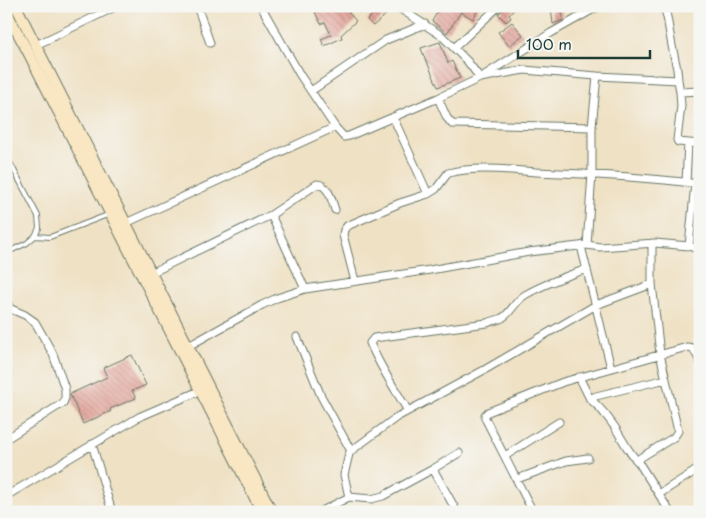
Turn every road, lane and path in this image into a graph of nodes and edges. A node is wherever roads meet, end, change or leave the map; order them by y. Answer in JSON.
{"nodes":[{"id":1,"x":16,"y":6,"type":"edge"},
{"id":2,"x":116,"y":6,"type":"edge"},
{"id":3,"x":198,"y":6,"type":"edge"},
{"id":4,"x":261,"y":6,"type":"edge"},
{"id":5,"x":396,"y":6,"type":"edge"},
{"id":6,"x":499,"y":6,"type":"edge"},
{"id":7,"x":599,"y":6,"type":"edge"},
{"id":8,"x":664,"y":6,"type":"edge"},
{"id":9,"x":6,"y":11,"type":"edge"},
{"id":10,"x":425,"y":24,"type":"junction"},
{"id":11,"x":210,"y":43,"type":"dead end"},
{"id":12,"x":36,"y":45,"type":"junction"},
{"id":13,"x":454,"y":48,"type":"junction"},
{"id":14,"x":597,"y":76,"type":"junction"},
{"id":15,"x":480,"y":78,"type":"junction"},
{"id":16,"x":678,"y":80,"type":"junction"},
{"id":17,"x":311,"y":91,"type":"junction"},
{"id":18,"x":700,"y":91,"type":"edge"},
{"id":19,"x":680,"y":92,"type":"junction"},
{"id":20,"x":438,"y":98,"type":"junction"},
{"id":21,"x":393,"y":118,"type":"junction"},
{"id":22,"x":334,"y":127,"type":"junction"},
{"id":23,"x":592,"y":127,"type":"junction"},
{"id":24,"x":688,"y":143,"type":"junction"},
{"id":25,"x":700,"y":144,"type":"edge"},
{"id":26,"x":6,"y":155,"type":"edge"},
{"id":27,"x":592,"y":174,"type":"junction"},
{"id":28,"x":686,"y":182,"type":"junction"},
{"id":29,"x":697,"y":183,"type":"edge"},
{"id":30,"x":428,"y":194,"type":"junction"},
{"id":31,"x":335,"y":210,"type":"dead end"},
{"id":32,"x":110,"y":214,"type":"junction"},
{"id":33,"x":271,"y":215,"type":"junction"},
{"id":34,"x":126,"y":223,"type":"junction"},
{"id":35,"x":35,"y":236,"type":"junction"},
{"id":36,"x":652,"y":243,"type":"junction"},
{"id":37,"x":584,"y":246,"type":"junction"},
{"id":38,"x":689,"y":246,"type":"junction"},
{"id":39,"x":700,"y":250,"type":"edge"},
{"id":40,"x":6,"y":253,"type":"edge"},
{"id":41,"x":587,"y":269,"type":"junction"},
{"id":42,"x":151,"y":273,"type":"junction"},
{"id":43,"x":355,"y":281,"type":"junction"},
{"id":44,"x":652,"y":284,"type":"junction"},
{"id":45,"x":305,"y":289,"type":"junction"},
{"id":46,"x":6,"y":293,"type":"edge"},
{"id":47,"x":596,"y":305,"type":"junction"},
{"id":48,"x":9,"y":309,"type":"edge"},
{"id":49,"x":298,"y":337,"type":"dead end"},
{"id":50,"x":184,"y":349,"type":"junction"},
{"id":51,"x":660,"y":354,"type":"junction"},
{"id":52,"x":700,"y":361,"type":"edge"},
{"id":53,"x":611,"y":368,"type":"junction"},
{"id":54,"x":579,"y":377,"type":"junction"},
{"id":55,"x":666,"y":379,"type":"junction"},
{"id":56,"x":204,"y":389,"type":"junction"},
{"id":57,"x":590,"y":399,"type":"junction"},
{"id":58,"x":408,"y":411,"type":"junction"},
{"id":59,"x":559,"y":422,"type":"dead end"},
{"id":60,"x":6,"y":439,"type":"edge"},
{"id":61,"x":92,"y":444,"type":"junction"},
{"id":62,"x":351,"y":450,"type":"junction"},
{"id":63,"x":459,"y":453,"type":"dead end"},
{"id":64,"x":505,"y":456,"type":"junction"},
{"id":65,"x":588,"y":458,"type":"dead end"},
{"id":66,"x":639,"y":463,"type":"junction"},
{"id":67,"x":700,"y":468,"type":"edge"},
{"id":68,"x":433,"y":469,"type":"junction"},
{"id":69,"x":516,"y":479,"type":"junction"},
{"id":70,"x":659,"y":494,"type":"junction"},
{"id":71,"x":6,"y":496,"type":"edge"},
{"id":72,"x":349,"y":498,"type":"junction"},
{"id":73,"x":112,"y":512,"type":"edge"},
{"id":74,"x":262,"y":512,"type":"edge"},
{"id":75,"x":272,"y":512,"type":"edge"},
{"id":76,"x":320,"y":512,"type":"edge"},
{"id":77,"x":457,"y":512,"type":"edge"},
{"id":78,"x":533,"y":512,"type":"edge"},
{"id":79,"x":670,"y":512,"type":"edge"}],
"edges":[{"from":1,"to":12,"type":"main road"},
{"from":2,"to":12,"type":"street"},
{"from":3,"to":11,"type":"street"},
{"from":4,"to":17,"type":"street"},
{"from":5,"to":10,"type":"street"},
{"from":6,"to":13,"type":"street"},
{"from":7,"to":15,"type":"street"},
{"from":8,"to":16,"type":"street"},
{"from":9,"to":32,"type":"main road"},
{"from":10,"to":13,"type":"street"},
{"from":10,"to":17,"type":"street"},
{"from":12,"to":34,"type":"main road"},
{"from":13,"to":15,"type":"street"},
{"from":14,"to":15,"type":"street"},
{"from":14,"to":16,"type":"street"},
{"from":14,"to":23,"type":"street"},
{"from":15,"to":20,"type":"street"},
{"from":16,"to":19,"type":"street"},
{"from":17,"to":22,"type":"street"},
{"from":18,"to":19,"type":"street"},
{"from":19,"to":24,"type":"street"},
{"from":20,"to":21,"type":"street"},
{"from":20,"to":23,"type":"street"},
{"from":21,"to":22,"type":"street"},
{"from":21,"to":30,"type":"street"},
{"from":22,"to":34,"type":"street"},
{"from":23,"to":27,"type":"street"},
{"from":24,"to":25,"type":"street"},
{"from":24,"to":28,"type":"street"},
{"from":26,"to":35,"type":"lane"},
{"from":27,"to":28,"type":"street"},
{"from":27,"to":30,"type":"street"},
{"from":27,"to":37,"type":"street"},
{"from":28,"to":29,"type":"street"},
{"from":29,"to":38,"type":"street"},
{"from":30,"to":43,"type":"street"},
{"from":31,"to":33,"type":"street"},
{"from":32,"to":35,"type":"lane"},
{"from":32,"to":50,"type":"main road"},
{"from":33,"to":42,"type":"street"},
{"from":33,"to":45,"type":"street"},
{"from":34,"to":42,"type":"main road"},
{"from":35,"to":40,"type":"lane"},
{"from":36,"to":37,"type":"street"},
{"from":36,"to":38,"type":"street"},
{"from":36,"to":44,"type":"street"},
{"from":37,"to":41,"type":"street"},
{"from":37,"to":43,"type":"street"},
{"from":38,"to":39,"type":"street"},
{"from":41,"to":47,"type":"street"},
{"from":41,"to":58,"type":"street"},
{"from":42,"to":50,"type":"main road"},
{"from":43,"to":45,"type":"street"},
{"from":44,"to":47,"type":"street"},
{"from":44,"to":51,"type":"street"},
{"from":45,"to":50,"type":"street"},
{"from":46,"to":48,"type":"lane"},
{"from":47,"to":53,"type":"street"},
{"from":47,"to":58,"type":"street"},
{"from":48,"to":60,"type":"street"},
{"from":49,"to":62,"type":"street"},
{"from":50,"to":56,"type":"main road"},
{"from":51,"to":52,"type":"street"},
{"from":51,"to":53,"type":"street"},
{"from":51,"to":55,"type":"street"},
{"from":53,"to":54,"type":"street"},
{"from":54,"to":57,"type":"street"},
{"from":54,"to":64,"type":"street"},
{"from":55,"to":57,"type":"street"},
{"from":55,"to":66,"type":"street"},
{"from":56,"to":61,"type":"street"},
{"from":56,"to":74,"type":"main road"},
{"from":56,"to":75,"type":"main road"},
{"from":57,"to":66,"type":"street"},
{"from":58,"to":62,"type":"street"},
{"from":59,"to":64,"type":"street"},
{"from":61,"to":71,"type":"street"},
{"from":61,"to":73,"type":"street"},
{"from":62,"to":72,"type":"street"},
{"from":63,"to":68,"type":"street"},
{"from":64,"to":69,"type":"street"},
{"from":65,"to":69,"type":"street"},
{"from":66,"to":70,"type":"street"},
{"from":67,"to":70,"type":"street"},
{"from":68,"to":72,"type":"street"},
{"from":68,"to":77,"type":"street"},
{"from":69,"to":78,"type":"street"},
{"from":70,"to":79,"type":"street"},
{"from":72,"to":76,"type":"street"}]}
